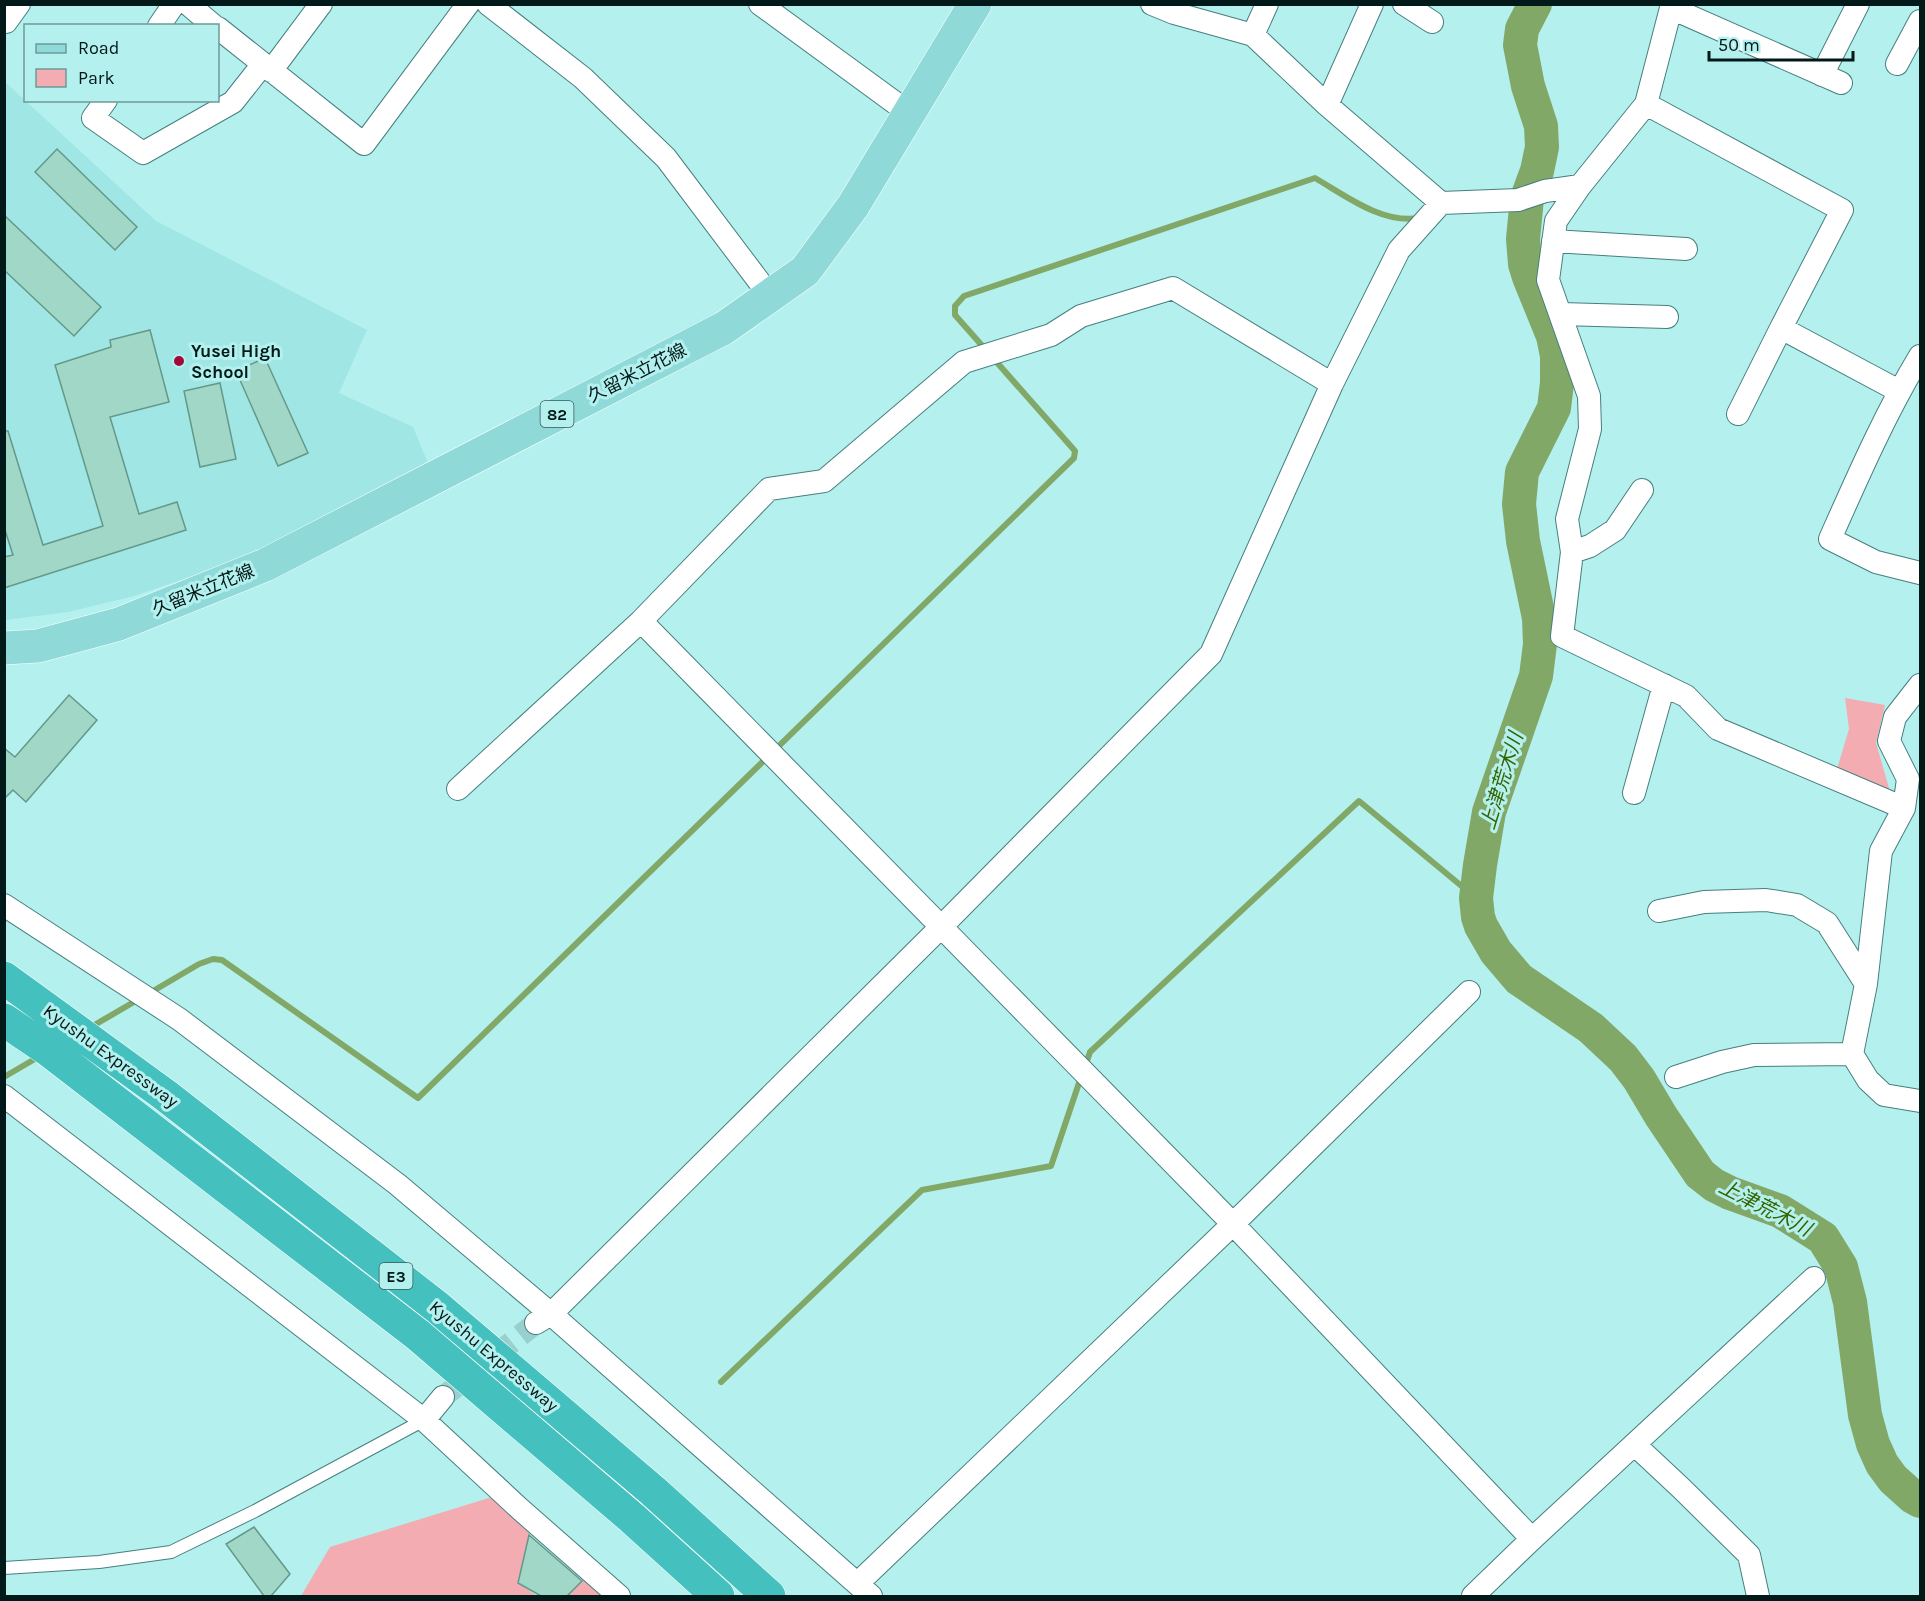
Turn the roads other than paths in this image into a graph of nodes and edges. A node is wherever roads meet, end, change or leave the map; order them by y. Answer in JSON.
{"nodes":[{"id":1,"x":174,"y":4,"type":"edge"},
{"id":2,"x":188,"y":4,"type":"edge"},
{"id":3,"x":321,"y":4,"type":"edge"},
{"id":4,"x":468,"y":4,"type":"edge"},
{"id":5,"x":488,"y":4,"type":"edge"},
{"id":6,"x":760,"y":4,"type":"edge"},
{"id":7,"x":975,"y":4,"type":"edge"},
{"id":8,"x":1152,"y":4,"type":"edge"},
{"id":9,"x":1267,"y":4,"type":"edge"},
{"id":10,"x":1372,"y":4,"type":"edge"},
{"id":11,"x":1404,"y":4,"type":"edge"},
{"id":12,"x":1858,"y":4,"type":"edge"},
{"id":13,"x":1673,"y":6,"type":"edge"},
{"id":14,"x":1920,"y":21,"type":"edge"},
{"id":15,"x":1432,"y":22,"type":"dead end"},
{"id":16,"x":160,"y":24,"type":"edge"},
{"id":17,"x":212,"y":24,"type":"edge"},
{"id":18,"x":219,"y":29,"type":"edge"},
{"id":19,"x":1253,"y":35,"type":"junction"},
{"id":20,"x":1897,"y":64,"type":"dead end"},
{"id":21,"x":267,"y":68,"type":"junction"},
{"id":22,"x":105,"y":102,"type":"edge"},
{"id":23,"x":1646,"y":104,"type":"junction"},
{"id":24,"x":1327,"y":105,"type":"junction"},
{"id":25,"x":909,"y":113,"type":"junction"},
{"id":26,"x":1580,"y":186,"type":"junction"},
{"id":27,"x":1441,"y":203,"type":"junction"},
{"id":28,"x":1553,"y":241,"type":"junction"},
{"id":29,"x":1686,"y":249,"type":"dead end"},
{"id":30,"x":770,"y":296,"type":"junction"},
{"id":31,"x":1561,"y":314,"type":"junction"},
{"id":32,"x":1667,"y":317,"type":"dead end"},
{"id":33,"x":1781,"y":328,"type":"junction"},
{"id":34,"x":1920,"y":356,"type":"edge"},
{"id":35,"x":1332,"y":384,"type":"junction"},
{"id":36,"x":1899,"y":391,"type":"junction"},
{"id":37,"x":1738,"y":414,"type":"dead end"},
{"id":38,"x":1642,"y":490,"type":"dead end"},
{"id":39,"x":1572,"y":552,"type":"junction"},
{"id":40,"x":1920,"y":573,"type":"edge"},
{"id":41,"x":641,"y":621,"type":"junction"},
{"id":42,"x":4,"y":648,"type":"edge"},
{"id":43,"x":1920,"y":685,"type":"edge"},
{"id":44,"x":1664,"y":686,"type":"junction"},
{"id":45,"x":458,"y":789,"type":"dead end"},
{"id":46,"x":1634,"y":793,"type":"dead end"},
{"id":47,"x":1905,"y":808,"type":"junction"},
{"id":48,"x":4,"y":905,"type":"edge"},
{"id":49,"x":1659,"y":910,"type":"dead end"},
{"id":50,"x":942,"y":926,"type":"junction"},
{"id":51,"x":4,"y":978,"type":"edge"},
{"id":52,"x":1866,"y":984,"type":"junction"},
{"id":53,"x":1469,"y":993,"type":"dead end"},
{"id":54,"x":4,"y":1020,"type":"edge"},
{"id":55,"x":1852,"y":1054,"type":"junction"},
{"id":56,"x":1677,"y":1077,"type":"dead end"},
{"id":57,"x":4,"y":1096,"type":"edge"},
{"id":58,"x":1920,"y":1101,"type":"edge"},
{"id":59,"x":1233,"y":1224,"type":"junction"},
{"id":60,"x":1814,"y":1278,"type":"dead end"},
{"id":61,"x":544,"y":1319,"type":"junction"},
{"id":62,"x":443,"y":1397,"type":"tunnel mouth"},
{"id":63,"x":424,"y":1420,"type":"junction"},
{"id":64,"x":1635,"y":1445,"type":"junction"},
{"id":65,"x":1532,"y":1539,"type":"junction"},
{"id":66,"x":4,"y":1568,"type":"edge"},
{"id":67,"x":865,"y":1590,"type":"edge"},
{"id":68,"x":619,"y":1596,"type":"edge"},
{"id":69,"x":718,"y":1596,"type":"edge"},
{"id":70,"x":770,"y":1596,"type":"edge"},
{"id":71,"x":1473,"y":1596,"type":"edge"},
{"id":72,"x":1758,"y":1596,"type":"edge"}],
"edges":[{"from":1,"to":16,"type":"street"},
{"from":2,"to":17,"type":"street"},
{"from":3,"to":21,"type":"street"},
{"from":4,"to":21,"type":"street"},
{"from":5,"to":30,"type":"street"},
{"from":6,"to":25,"type":"street"},
{"from":7,"to":25,"type":"main road","name":"久留米立花線","number":"82"},
{"from":8,"to":19,"type":"street"},
{"from":9,"to":19,"type":"street"},
{"from":10,"to":24,"type":"street"},
{"from":11,"to":15,"type":"street"},
{"from":12,"to":13,"type":"street"},
{"from":13,"to":23,"type":"street"},
{"from":14,"to":20,"type":"street"},
{"from":18,"to":21,"type":"street"},
{"from":19,"to":24,"type":"street"},
{"from":21,"to":22,"type":"street"},
{"from":23,"to":26,"type":"street"},
{"from":23,"to":33,"type":"street"},
{"from":24,"to":27,"type":"street"},
{"from":25,"to":30,"type":"main road","name":"久留米立花線","number":"82"},
{"from":26,"to":27,"type":"street"},
{"from":26,"to":28,"type":"street"},
{"from":27,"to":35,"type":"street"},
{"from":28,"to":29,"type":"street"},
{"from":28,"to":31,"type":"street"},
{"from":30,"to":42,"type":"main road","name":"久留米立花線","number":"82"},
{"from":31,"to":32,"type":"street"},
{"from":31,"to":39,"type":"street"},
{"from":33,"to":36,"type":"street"},
{"from":33,"to":37,"type":"street"},
{"from":34,"to":36,"type":"street"},
{"from":35,"to":41,"type":"street"},
{"from":35,"to":50,"type":"street"},
{"from":36,"to":40,"type":"street"},
{"from":38,"to":39,"type":"street"},
{"from":39,"to":44,"type":"street"},
{"from":41,"to":45,"type":"street"},
{"from":41,"to":50,"type":"street"},
{"from":43,"to":47,"type":"street"},
{"from":44,"to":46,"type":"street"},
{"from":44,"to":47,"type":"street"},
{"from":47,"to":52,"type":"street"},
{"from":48,"to":61,"type":"street"},
{"from":49,"to":52,"type":"street"},
{"from":50,"to":59,"type":"street"},
{"from":50,"to":61,"type":"street"},
{"from":51,"to":70,"type":"highway","name":"Kyushu Expressway","number":"E3"},
{"from":52,"to":55,"type":"street"},
{"from":53,"to":59,"type":"street"},
{"from":54,"to":69,"type":"highway","name":"Kyushu Expressway","number":"E3"},
{"from":55,"to":56,"type":"street"},
{"from":55,"to":58,"type":"street"},
{"from":57,"to":63,"type":"street"},
{"from":59,"to":65,"type":"street"},
{"from":59,"to":67,"type":"street"},
{"from":60,"to":64,"type":"street"},
{"from":61,"to":67,"type":"street"},
{"from":62,"to":63,"type":"street"},
{"from":63,"to":66,"type":"lane"},
{"from":63,"to":68,"type":"street"},
{"from":64,"to":65,"type":"street"},
{"from":64,"to":72,"type":"street"},
{"from":65,"to":71,"type":"street"}]}
